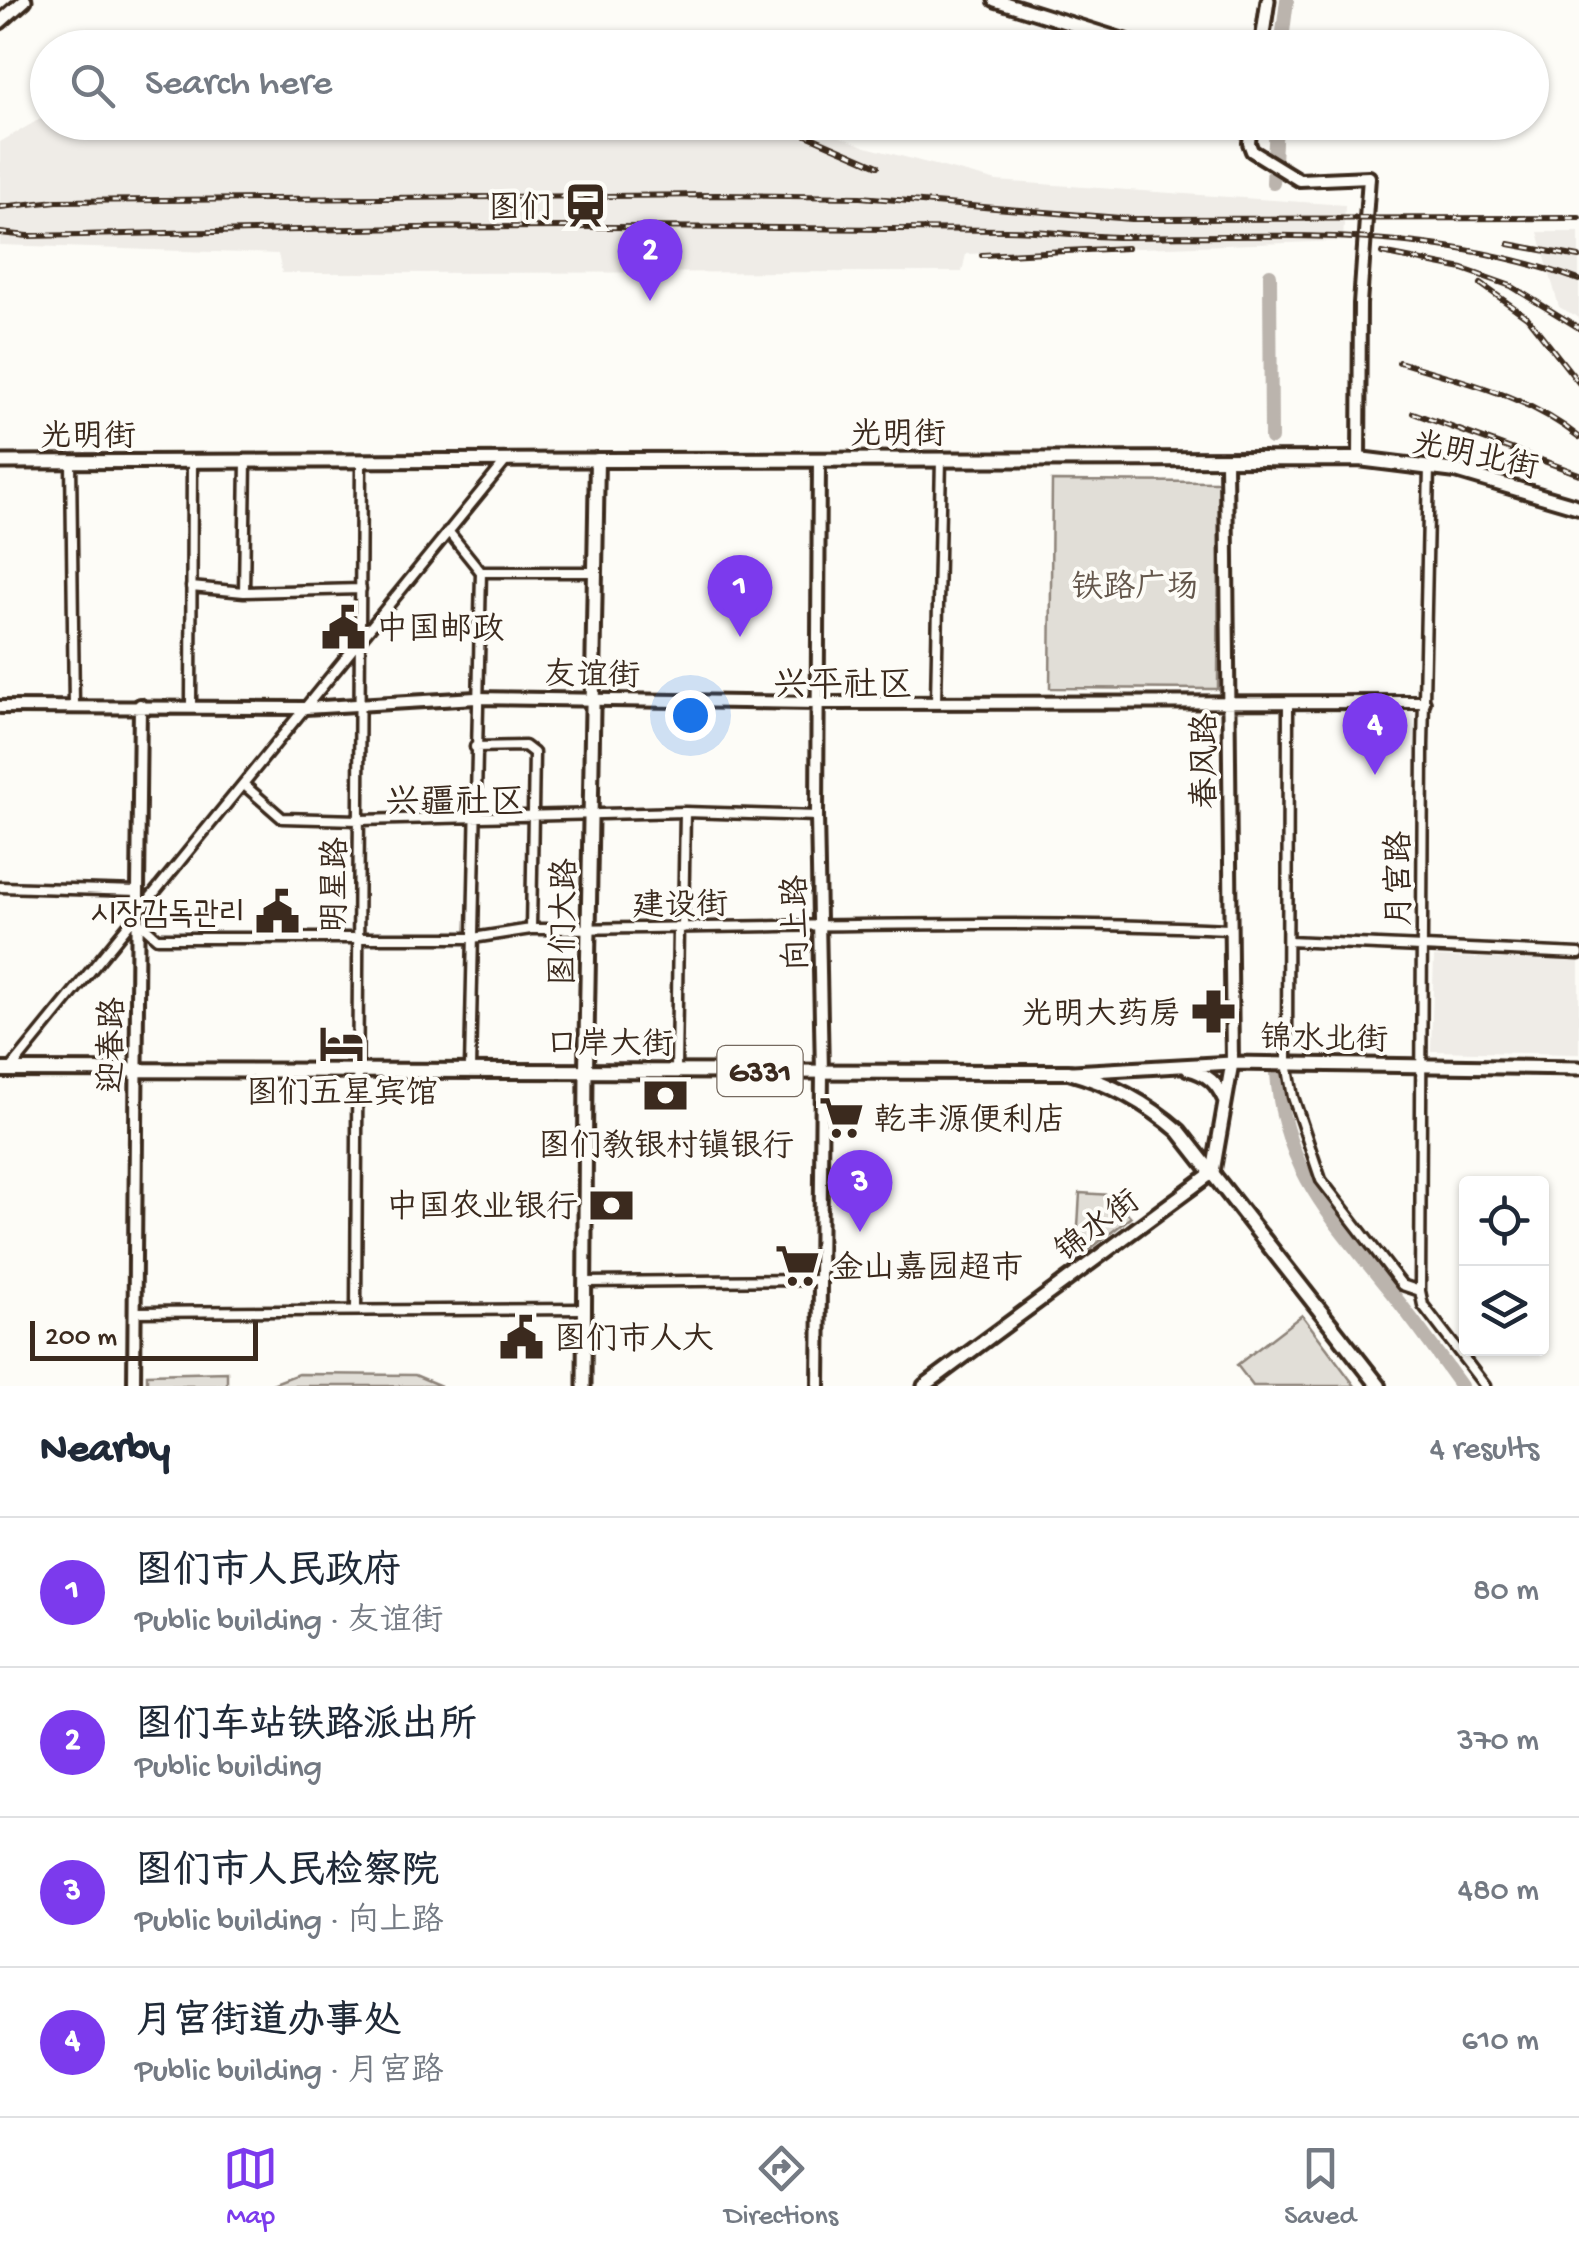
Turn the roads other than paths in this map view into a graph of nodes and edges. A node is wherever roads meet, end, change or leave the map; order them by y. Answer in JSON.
{"nodes":[{"id":1,"x":25,"y":0,"type":"edge"},
{"id":2,"x":995,"y":0,"type":"edge"},
{"id":3,"x":1268,"y":0,"type":"edge"},
{"id":4,"x":0,"y":22,"type":"edge"},
{"id":5,"x":1091,"y":30,"type":"edge"},
{"id":6,"x":1264,"y":30,"type":"edge"},
{"id":7,"x":1248,"y":140,"type":"edge"},
{"id":8,"x":819,"y":459,"type":"junction"},
{"id":9,"x":941,"y":459,"type":"junction"},
{"id":10,"x":1226,"y":459,"type":"junction"},
{"id":11,"x":1359,"y":459,"type":"junction"},
{"id":12,"x":360,"y":460,"type":"junction"},
{"id":13,"x":506,"y":460,"type":"junction"},
{"id":14,"x":597,"y":460,"type":"junction"},
{"id":15,"x":192,"y":461,"type":"junction"},
{"id":16,"x":246,"y":461,"type":"junction"},
{"id":17,"x":0,"y":462,"type":"edge"},
{"id":18,"x":71,"y":462,"type":"junction"},
{"id":19,"x":1429,"y":467,"type":"junction"},
{"id":20,"x":1579,"y":507,"type":"edge"},
{"id":21,"x":448,"y":532,"type":"junction"},
{"id":22,"x":482,"y":572,"type":"junction"},
{"id":23,"x":595,"y":572,"type":"junction"},
{"id":24,"x":192,"y":586,"type":"junction"},
{"id":25,"x":361,"y":589,"type":"junction"},
{"id":26,"x":244,"y":592,"type":"junction"},
{"id":27,"x":362,"y":636,"type":"junction"},
{"id":28,"x":476,"y":698,"type":"junction"},
{"id":29,"x":593,"y":698,"type":"junction"},
{"id":30,"x":1228,"y":701,"type":"junction"},
{"id":31,"x":936,"y":702,"type":"junction"},
{"id":32,"x":1424,"y":702,"type":"junction"},
{"id":33,"x":816,"y":703,"type":"junction"},
{"id":34,"x":1288,"y":703,"type":"junction"},
{"id":35,"x":140,"y":705,"type":"junction"},
{"id":36,"x":191,"y":705,"type":"junction"},
{"id":37,"x":74,"y":706,"type":"junction"},
{"id":38,"x":360,"y":706,"type":"junction"},
{"id":39,"x":0,"y":707,"type":"edge"},
{"id":40,"x":305,"y":708,"type":"junction"},
{"id":41,"x":476,"y":747,"type":"junction"},
{"id":42,"x":243,"y":784,"type":"junction"},
{"id":43,"x":685,"y":812,"type":"junction"},
{"id":44,"x":533,"y":814,"type":"junction"},
{"id":45,"x":591,"y":814,"type":"junction"},
{"id":46,"x":474,"y":815,"type":"junction"},
{"id":47,"x":817,"y":816,"type":"junction"},
{"id":48,"x":359,"y":820,"type":"junction"},
{"id":49,"x":0,"y":888,"type":"edge"},
{"id":50,"x":138,"y":891,"type":"junction"},
{"id":51,"x":139,"y":916,"type":"junction"},
{"id":52,"x":819,"y":927,"type":"junction"},
{"id":53,"x":681,"y":928,"type":"junction"},
{"id":54,"x":1229,"y":928,"type":"junction"},
{"id":55,"x":531,"y":929,"type":"junction"},
{"id":56,"x":589,"y":929,"type":"junction"},
{"id":57,"x":473,"y":938,"type":"junction"},
{"id":58,"x":356,"y":939,"type":"junction"},
{"id":59,"x":1288,"y":941,"type":"junction"},
{"id":60,"x":1422,"y":948,"type":"junction"},
{"id":61,"x":1579,"y":954,"type":"edge"},
{"id":62,"x":1232,"y":1063,"type":"junction"},
{"id":63,"x":1287,"y":1063,"type":"junction"},
{"id":64,"x":1174,"y":1066,"type":"junction"},
{"id":65,"x":1423,"y":1066,"type":"junction"},
{"id":66,"x":1579,"y":1068,"type":"edge"},
{"id":67,"x":470,"y":1069,"type":"junction"},
{"id":68,"x":586,"y":1069,"type":"junction"},
{"id":69,"x":676,"y":1069,"type":"junction"},
{"id":70,"x":5,"y":1070,"type":"edge"},
{"id":71,"x":134,"y":1070,"type":"junction"},
{"id":72,"x":357,"y":1070,"type":"junction"},
{"id":73,"x":1068,"y":1072,"type":"junction"},
{"id":74,"x":822,"y":1073,"type":"junction"},
{"id":75,"x":1226,"y":1104,"type":"junction"},
{"id":76,"x":1213,"y":1172,"type":"junction"},
{"id":77,"x":818,"y":1280,"type":"junction"},
{"id":78,"x":585,"y":1282,"type":"junction"},
{"id":79,"x":1420,"y":1291,"type":"junction"},
{"id":80,"x":584,"y":1309,"type":"junction"},
{"id":81,"x":356,"y":1310,"type":"junction"},
{"id":82,"x":134,"y":1312,"type":"junction"},
{"id":83,"x":134,"y":1386,"type":"edge"},
{"id":84,"x":584,"y":1386,"type":"edge"},
{"id":85,"x":819,"y":1386,"type":"edge"},
{"id":86,"x":924,"y":1386,"type":"edge"},
{"id":87,"x":1379,"y":1386,"type":"edge"},
{"id":88,"x":1485,"y":1386,"type":"edge"}],
"edges":[{"from":1,"to":4,"type":"main road"},
{"from":2,"to":5,"type":"main road"},
{"from":3,"to":6,"type":"main road"},
{"from":7,"to":11,"type":"street"},
{"from":8,"to":9,"type":"main road","name":"光明街"},
{"from":8,"to":14,"type":"main road","name":"光明街"},
{"from":8,"to":33,"type":"street","name":"向上路"},
{"from":9,"to":10,"type":"main road","name":"光明街"},
{"from":9,"to":31,"type":"street"},
{"from":10,"to":11,"type":"main road","name":"光明街"},
{"from":10,"to":30,"type":"street","name":"春风路"},
{"from":11,"to":19,"type":"main road","name":"光明北街"},
{"from":12,"to":13,"type":"main road","name":"光明街"},
{"from":12,"to":16,"type":"main road","name":"光明街"},
{"from":12,"to":25,"type":"street","name":"明星路"},
{"from":13,"to":14,"type":"main road","name":"光明街"},
{"from":13,"to":21,"type":"street"},
{"from":14,"to":23,"type":"main road","name":"图们大路"},
{"from":15,"to":16,"type":"main road","name":"光明街"},
{"from":15,"to":18,"type":"main road","name":"光明街"},
{"from":15,"to":24,"type":"street"},
{"from":16,"to":26,"type":"street"},
{"from":17,"to":18,"type":"main road","name":"光明街"},
{"from":18,"to":37,"type":"street"},
{"from":19,"to":20,"type":"main road","name":"光明北街"},
{"from":19,"to":32,"type":"street","name":"月宫路"},
{"from":21,"to":22,"type":"street"},
{"from":21,"to":27,"type":"street"},
{"from":22,"to":23,"type":"street"},
{"from":22,"to":28,"type":"street"},
{"from":23,"to":29,"type":"main road","name":"图们大路"},
{"from":24,"to":26,"type":"street"},
{"from":24,"to":36,"type":"street"},
{"from":25,"to":26,"type":"street"},
{"from":25,"to":27,"type":"street","name":"明星路"},
{"from":27,"to":38,"type":"street","name":"明星路"},
{"from":27,"to":40,"type":"street"},
{"from":28,"to":29,"type":"street","name":"友谊街"},
{"from":28,"to":38,"type":"street","name":"友谊街"},
{"from":28,"to":41,"type":"street"},
{"from":29,"to":33,"type":"street","name":"友谊街"},
{"from":29,"to":45,"type":"main road","name":"图们大路"},
{"from":30,"to":31,"type":"street","name":"友谊街"},
{"from":30,"to":34,"type":"street","name":"友谊街"},
{"from":30,"to":54,"type":"street","name":"春风路"},
{"from":31,"to":33,"type":"street","name":"友谊街"},
{"from":32,"to":34,"type":"street","name":"友谊街"},
{"from":32,"to":60,"type":"street","name":"月宫路"},
{"from":33,"to":47,"type":"street","name":"向上路"},
{"from":34,"to":59,"type":"street"},
{"from":35,"to":36,"type":"street","name":"友谊街"},
{"from":35,"to":37,"type":"street","name":"友谊街"},
{"from":35,"to":50,"type":"street","name":"迎春路"},
{"from":36,"to":40,"type":"street","name":"友谊街"},
{"from":37,"to":39,"type":"street","name":"友谊街"},
{"from":38,"to":40,"type":"street","name":"友谊街"},
{"from":38,"to":48,"type":"street","name":"明星路"},
{"from":40,"to":42,"type":"street"},
{"from":41,"to":44,"type":"street"},
{"from":41,"to":46,"type":"street"},
{"from":42,"to":48,"type":"street"},
{"from":42,"to":51,"type":"street"},
{"from":43,"to":45,"type":"street"},
{"from":43,"to":47,"type":"street"},
{"from":43,"to":53,"type":"street"},
{"from":44,"to":45,"type":"street"},
{"from":44,"to":46,"type":"street"},
{"from":44,"to":55,"type":"street"},
{"from":45,"to":56,"type":"main road","name":"图们大路"},
{"from":46,"to":48,"type":"street"},
{"from":46,"to":57,"type":"street"},
{"from":47,"to":52,"type":"street","name":"向上路"},
{"from":48,"to":58,"type":"street","name":"明星路"},
{"from":49,"to":50,"type":"street"},
{"from":50,"to":51,"type":"street","name":"迎春路"},
{"from":51,"to":58,"type":"street","name":"建设街"},
{"from":51,"to":70,"type":"street"},
{"from":51,"to":71,"type":"street","name":"迎春路"},
{"from":52,"to":53,"type":"street","name":"建设街"},
{"from":52,"to":54,"type":"street","name":"建设街"},
{"from":52,"to":74,"type":"street","name":"向上路"},
{"from":53,"to":56,"type":"street","name":"建设街"},
{"from":53,"to":69,"type":"street"},
{"from":54,"to":62,"type":"street","name":"春风路"},
{"from":55,"to":56,"type":"street","name":"建设街"},
{"from":55,"to":57,"type":"street","name":"建设街"},
{"from":56,"to":68,"type":"main road","name":"图们大路"},
{"from":57,"to":58,"type":"street","name":"建设街"},
{"from":57,"to":67,"type":"street"},
{"from":58,"to":72,"type":"street","name":"明星路"},
{"from":59,"to":60,"type":"street"},
{"from":59,"to":63,"type":"street"},
{"from":60,"to":61,"type":"street"},
{"from":60,"to":65,"type":"street","name":"月宫路"},
{"from":62,"to":63,"type":"main road","name":"锦水北街"},
{"from":62,"to":64,"type":"main road","name":"锦水北街"},
{"from":62,"to":75,"type":"main road"},
{"from":63,"to":65,"type":"main road","name":"锦水北街"},
{"from":63,"to":79,"type":"street"},
{"from":64,"to":73,"type":"main road","name":"锦水北街"},
{"from":64,"to":75,"type":"main road"},
{"from":65,"to":66,"type":"main road","name":"锦水北街"},
{"from":65,"to":79,"type":"street","name":"月宫路"},
{"from":67,"to":68,"type":"main road","name":"口岸大街","number":"G331"},
{"from":67,"to":72,"type":"main road","name":"口岸大街","number":"G331"},
{"from":68,"to":69,"type":"main road","name":"口岸大街","number":"G331"},
{"from":68,"to":78,"type":"main road","name":"图们大路"},
{"from":69,"to":74,"type":"main road","name":"口岸大街","number":"G331"},
{"from":70,"to":71,"type":"main road","name":"口岸大街","number":"G331"},
{"from":71,"to":72,"type":"main road","name":"口岸大街","number":"G331"},
{"from":71,"to":82,"type":"street","name":"迎春路"},
{"from":72,"to":81,"type":"street","name":"明星路"},
{"from":73,"to":74,"type":"main road","name":"口岸大街","number":"G331"},
{"from":73,"to":76,"type":"main road","name":"口岸大街","number":"G331"},
{"from":74,"to":77,"type":"street","name":"向上路"},
{"from":75,"to":76,"type":"main road"},
{"from":76,"to":86,"type":"main road","name":"锦水街"},
{"from":76,"to":87,"type":"main road","name":"口岸大街","number":"G331"},
{"from":77,"to":78,"type":"street"},
{"from":77,"to":85,"type":"street","name":"向上路"},
{"from":78,"to":80,"type":"main road","name":"图们大路"},
{"from":79,"to":88,"type":"street"},
{"from":80,"to":81,"type":"street"},
{"from":80,"to":84,"type":"main road","name":"图们大路"},
{"from":81,"to":82,"type":"street"},
{"from":82,"to":83,"type":"street","name":"迎春路"}]}
